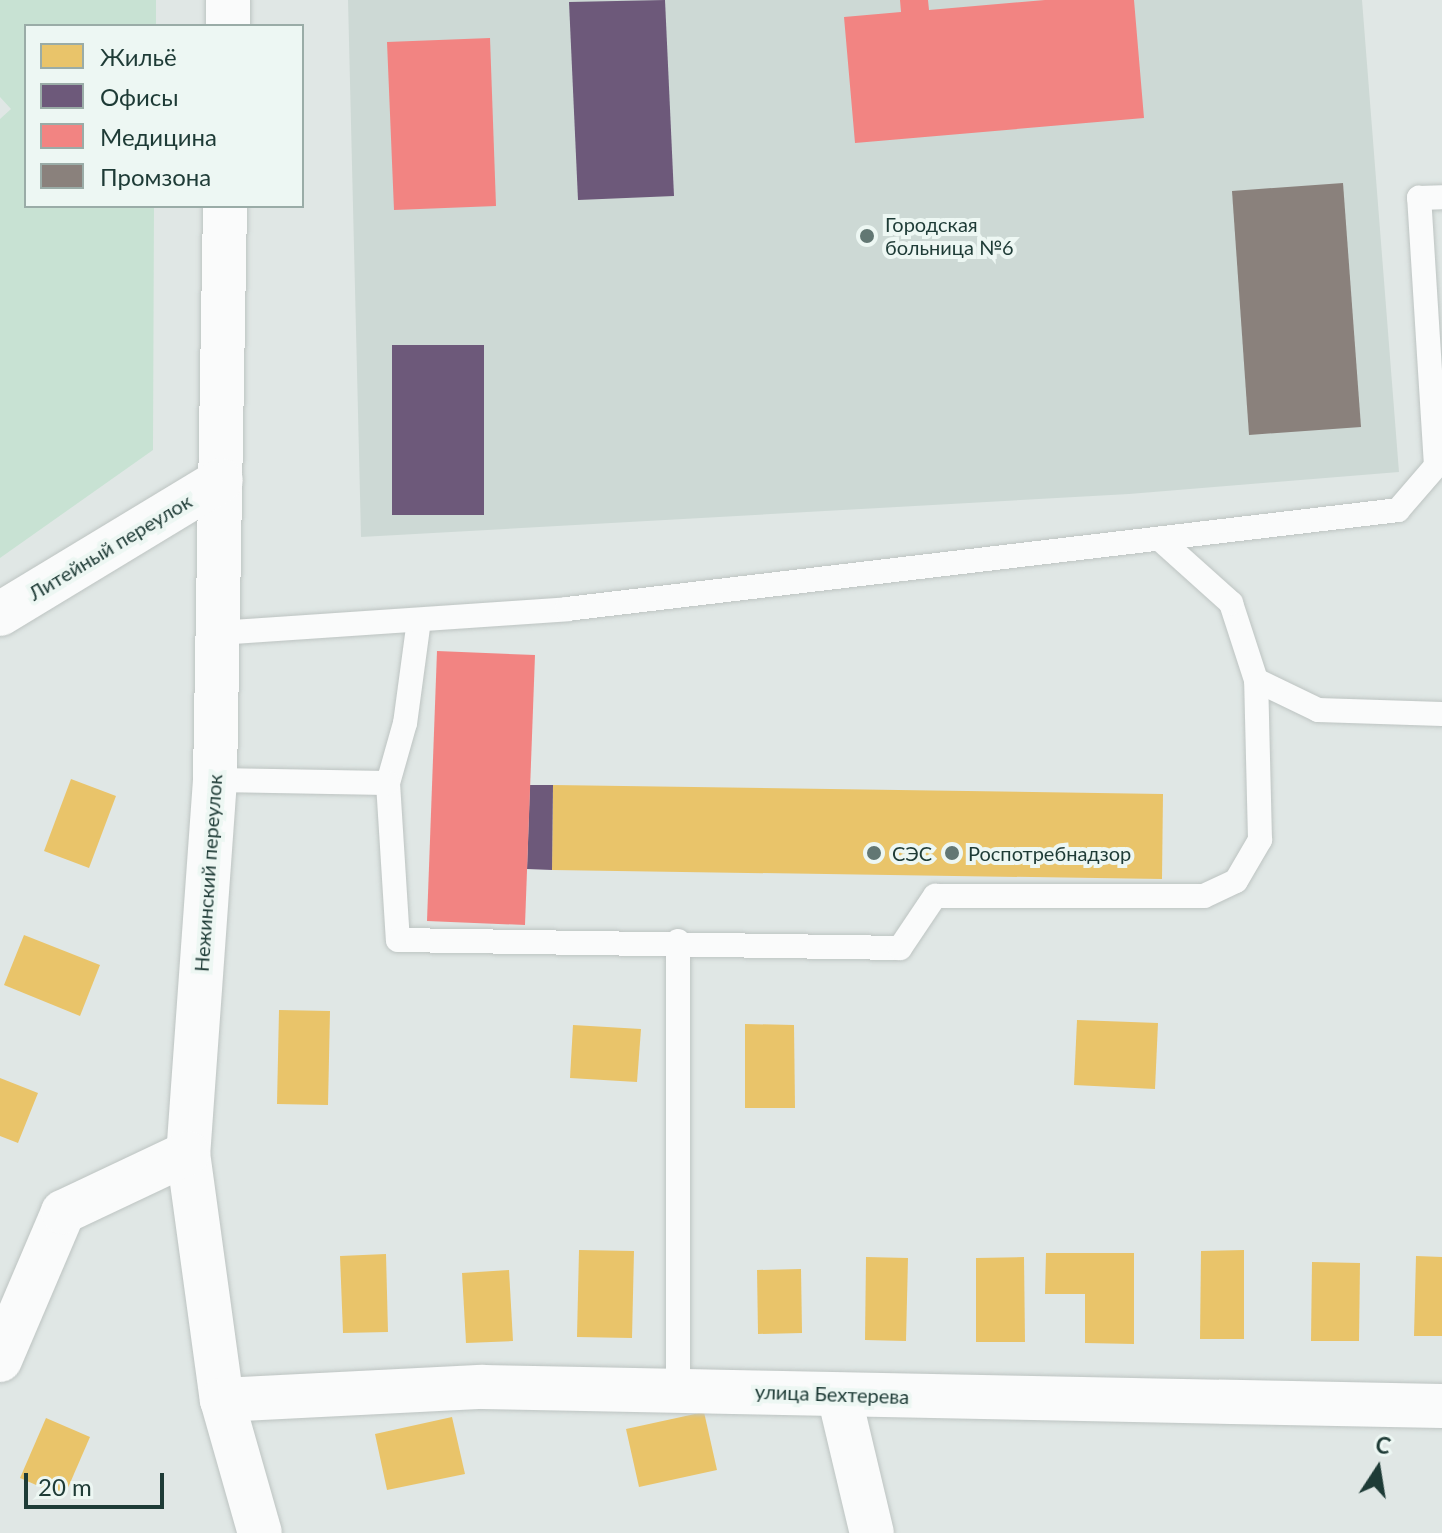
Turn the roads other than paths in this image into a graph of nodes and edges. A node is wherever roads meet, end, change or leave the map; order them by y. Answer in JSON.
{"nodes":[{"id":1,"x":228,"y":0,"type":"edge"},
{"id":2,"x":228,"y":24,"type":"edge"},
{"id":3,"x":1442,"y":197,"type":"edge"},
{"id":4,"x":225,"y":208,"type":"edge"},
{"id":5,"x":221,"y":480,"type":"junction"},
{"id":6,"x":1162,"y":541,"type":"junction"},
{"id":7,"x":0,"y":614,"type":"edge"},
{"id":8,"x":419,"y":620,"type":"junction"},
{"id":9,"x":219,"y":633,"type":"junction"},
{"id":10,"x":1256,"y":680,"type":"junction"},
{"id":11,"x":1442,"y":714,"type":"edge"},
{"id":12,"x":215,"y":780,"type":"junction"},
{"id":13,"x":388,"y":783,"type":"junction"},
{"id":14,"x":678,"y":941,"type":"junction"},
{"id":15,"x":188,"y":1153,"type":"junction"},
{"id":16,"x":0,"y":1360,"type":"edge"},
{"id":17,"x":678,"y":1390,"type":"junction"},
{"id":18,"x":839,"y":1395,"type":"junction"},
{"id":19,"x":222,"y":1400,"type":"junction"},
{"id":20,"x":1442,"y":1406,"type":"edge"},
{"id":21,"x":260,"y":1533,"type":"edge"},
{"id":22,"x":872,"y":1533,"type":"edge"}],
"edges":[{"from":1,"to":2,"type":"street"},
{"from":3,"to":6,"type":"lane"},
{"from":4,"to":5,"type":"street","name":"Нежинский переулок"},
{"from":5,"to":7,"type":"street","name":"Литейный переулок"},
{"from":5,"to":9,"type":"street","name":"Нежинский переулок"},
{"from":6,"to":8,"type":"lane"},
{"from":6,"to":10,"type":"lane"},
{"from":8,"to":9,"type":"lane"},
{"from":8,"to":13,"type":"lane"},
{"from":9,"to":12,"type":"street","name":"Нежинский переулок"},
{"from":10,"to":11,"type":"lane"},
{"from":10,"to":14,"type":"lane"},
{"from":12,"to":13,"type":"lane"},
{"from":12,"to":15,"type":"street","name":"Нежинский переулок"},
{"from":13,"to":14,"type":"lane"},
{"from":14,"to":17,"type":"lane"},
{"from":15,"to":16,"type":"street"},
{"from":15,"to":19,"type":"street","name":"Нежинский переулок"},
{"from":17,"to":18,"type":"street","name":"улица Бехтерева"},
{"from":17,"to":19,"type":"street","name":"улица Бехтерева"},
{"from":18,"to":20,"type":"street","name":"улица Бехтерева"},
{"from":18,"to":22,"type":"street"},
{"from":19,"to":21,"type":"street","name":"Нежинский переулок"}]}
